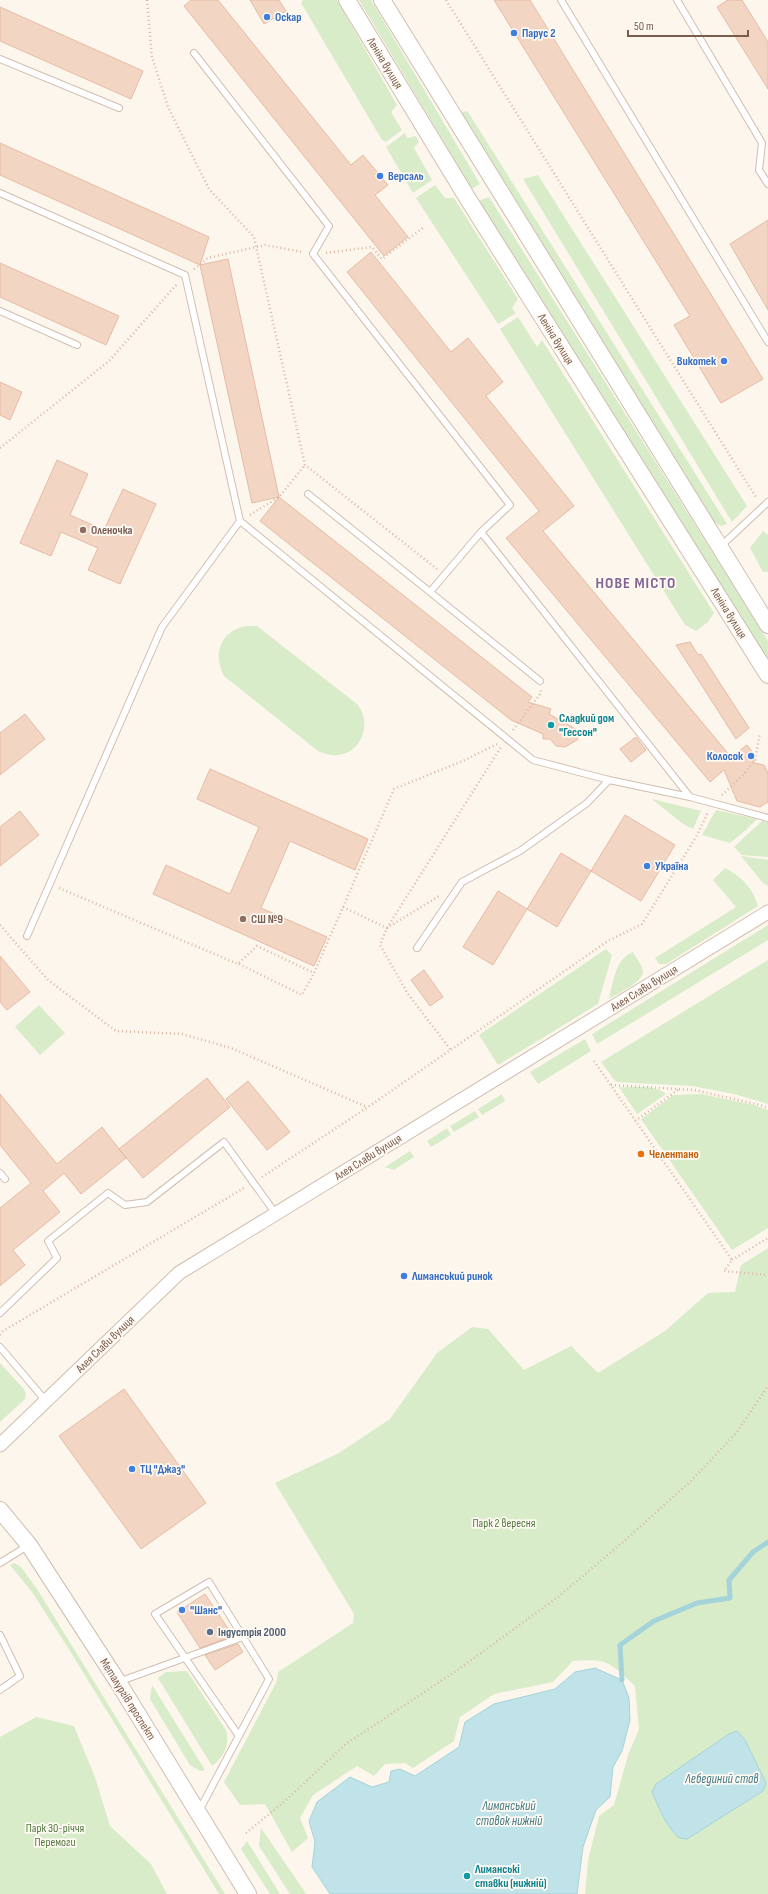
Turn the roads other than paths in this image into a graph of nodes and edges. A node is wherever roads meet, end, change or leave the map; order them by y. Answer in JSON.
{"nodes":[{"id":1,"x":347,"y":0,"type":"edge"},
{"id":2,"x":382,"y":0,"type":"edge"},
{"id":3,"x":561,"y":0,"type":"edge"},
{"id":4,"x":677,"y":0,"type":"edge"},
{"id":5,"x":194,"y":53,"type":"dead end"},
{"id":6,"x":0,"y":59,"type":"edge"},
{"id":7,"x":119,"y":108,"type":"dead end"},
{"id":8,"x":768,"y":184,"type":"edge"},
{"id":9,"x":0,"y":193,"type":"edge"},
{"id":10,"x":0,"y":311,"type":"edge"},
{"id":11,"x":768,"y":342,"type":"edge"},
{"id":12,"x":77,"y":345,"type":"dead end"},
{"id":13,"x":308,"y":494,"type":"dead end"},
{"id":14,"x":768,"y":502,"type":"edge"},
{"id":15,"x":240,"y":521,"type":"junction"},
{"id":16,"x":481,"y":532,"type":"junction"},
{"id":17,"x":720,"y":548,"type":"junction"},
{"id":18,"x":430,"y":592,"type":"junction"},
{"id":19,"x":768,"y":625,"type":"edge"},
{"id":20,"x":768,"y":675,"type":"edge"},
{"id":21,"x":540,"y":681,"type":"road end"},
{"id":22,"x":609,"y":780,"type":"junction"},
{"id":23,"x":690,"y":797,"type":"junction"},
{"id":24,"x":768,"y":818,"type":"edge"},
{"id":25,"x":768,"y":912,"type":"edge"},
{"id":26,"x":27,"y":936,"type":"dead end"},
{"id":27,"x":417,"y":948,"type":"dead end"},
{"id":28,"x":0,"y":1173,"type":"edge"},
{"id":29,"x":5,"y":1178,"type":"dead end"},
{"id":30,"x":276,"y":1214,"type":"junction"},
{"id":31,"x":0,"y":1313,"type":"edge"},
{"id":32,"x":0,"y":1347,"type":"edge"},
{"id":33,"x":46,"y":1401,"type":"junction"},
{"id":34,"x":0,"y":1445,"type":"edge"},
{"id":35,"x":0,"y":1510,"type":"edge"},
{"id":36,"x":29,"y":1545,"type":"junction"},
{"id":37,"x":0,"y":1563,"type":"edge"},
{"id":38,"x":0,"y":1635,"type":"edge"},
{"id":39,"x":243,"y":1637,"type":"junction"},
{"id":40,"x":186,"y":1659,"type":"junction"},
{"id":41,"x":118,"y":1682,"type":"junction"},
{"id":42,"x":0,"y":1690,"type":"edge"},
{"id":43,"x":238,"y":1736,"type":"junction"},
{"id":44,"x":198,"y":1812,"type":"junction"},
{"id":45,"x":248,"y":1894,"type":"edge"}],
"edges":[{"from":1,"to":20,"type":"street","name":"Леніна вулиця"},
{"from":2,"to":17,"type":"street"},
{"from":3,"to":11,"type":"lane"},
{"from":4,"to":8,"type":"lane"},
{"from":5,"to":16,"type":"lane"},
{"from":6,"to":7,"type":"lane"},
{"from":9,"to":15,"type":"lane"},
{"from":10,"to":12,"type":"lane"},
{"from":13,"to":18,"type":"lane"},
{"from":14,"to":17,"type":"lane"},
{"from":15,"to":22,"type":"lane"},
{"from":15,"to":26,"type":"lane"},
{"from":16,"to":18,"type":"lane"},
{"from":16,"to":23,"type":"lane"},
{"from":17,"to":19,"type":"street"},
{"from":18,"to":21,"type":"lane"},
{"from":22,"to":23,"type":"lane"},
{"from":22,"to":27,"type":"lane"},
{"from":23,"to":24,"type":"lane"},
{"from":25,"to":30,"type":"street","name":"Алея Слави вулиця"},
{"from":28,"to":29,"type":"lane"},
{"from":30,"to":31,"type":"lane"},
{"from":30,"to":33,"type":"street","name":"Алея Слави вулиця"},
{"from":32,"to":33,"type":"lane"},
{"from":33,"to":34,"type":"street","name":"Алея Слави вулиця"},
{"from":35,"to":36,"type":"street","name":"Металургів проспект"},
{"from":36,"to":37,"type":"lane"},
{"from":36,"to":41,"type":"street","name":"Металургів проспект"},
{"from":38,"to":42,"type":"lane"},
{"from":39,"to":40,"type":"lane"},
{"from":39,"to":40,"type":"lane"},
{"from":39,"to":43,"type":"lane"},
{"from":40,"to":41,"type":"lane"},
{"from":40,"to":43,"type":"lane"},
{"from":41,"to":44,"type":"street","name":"Металургів проспект"},
{"from":43,"to":44,"type":"lane"},
{"from":44,"to":45,"type":"street","name":"Металургів проспект"}]}
